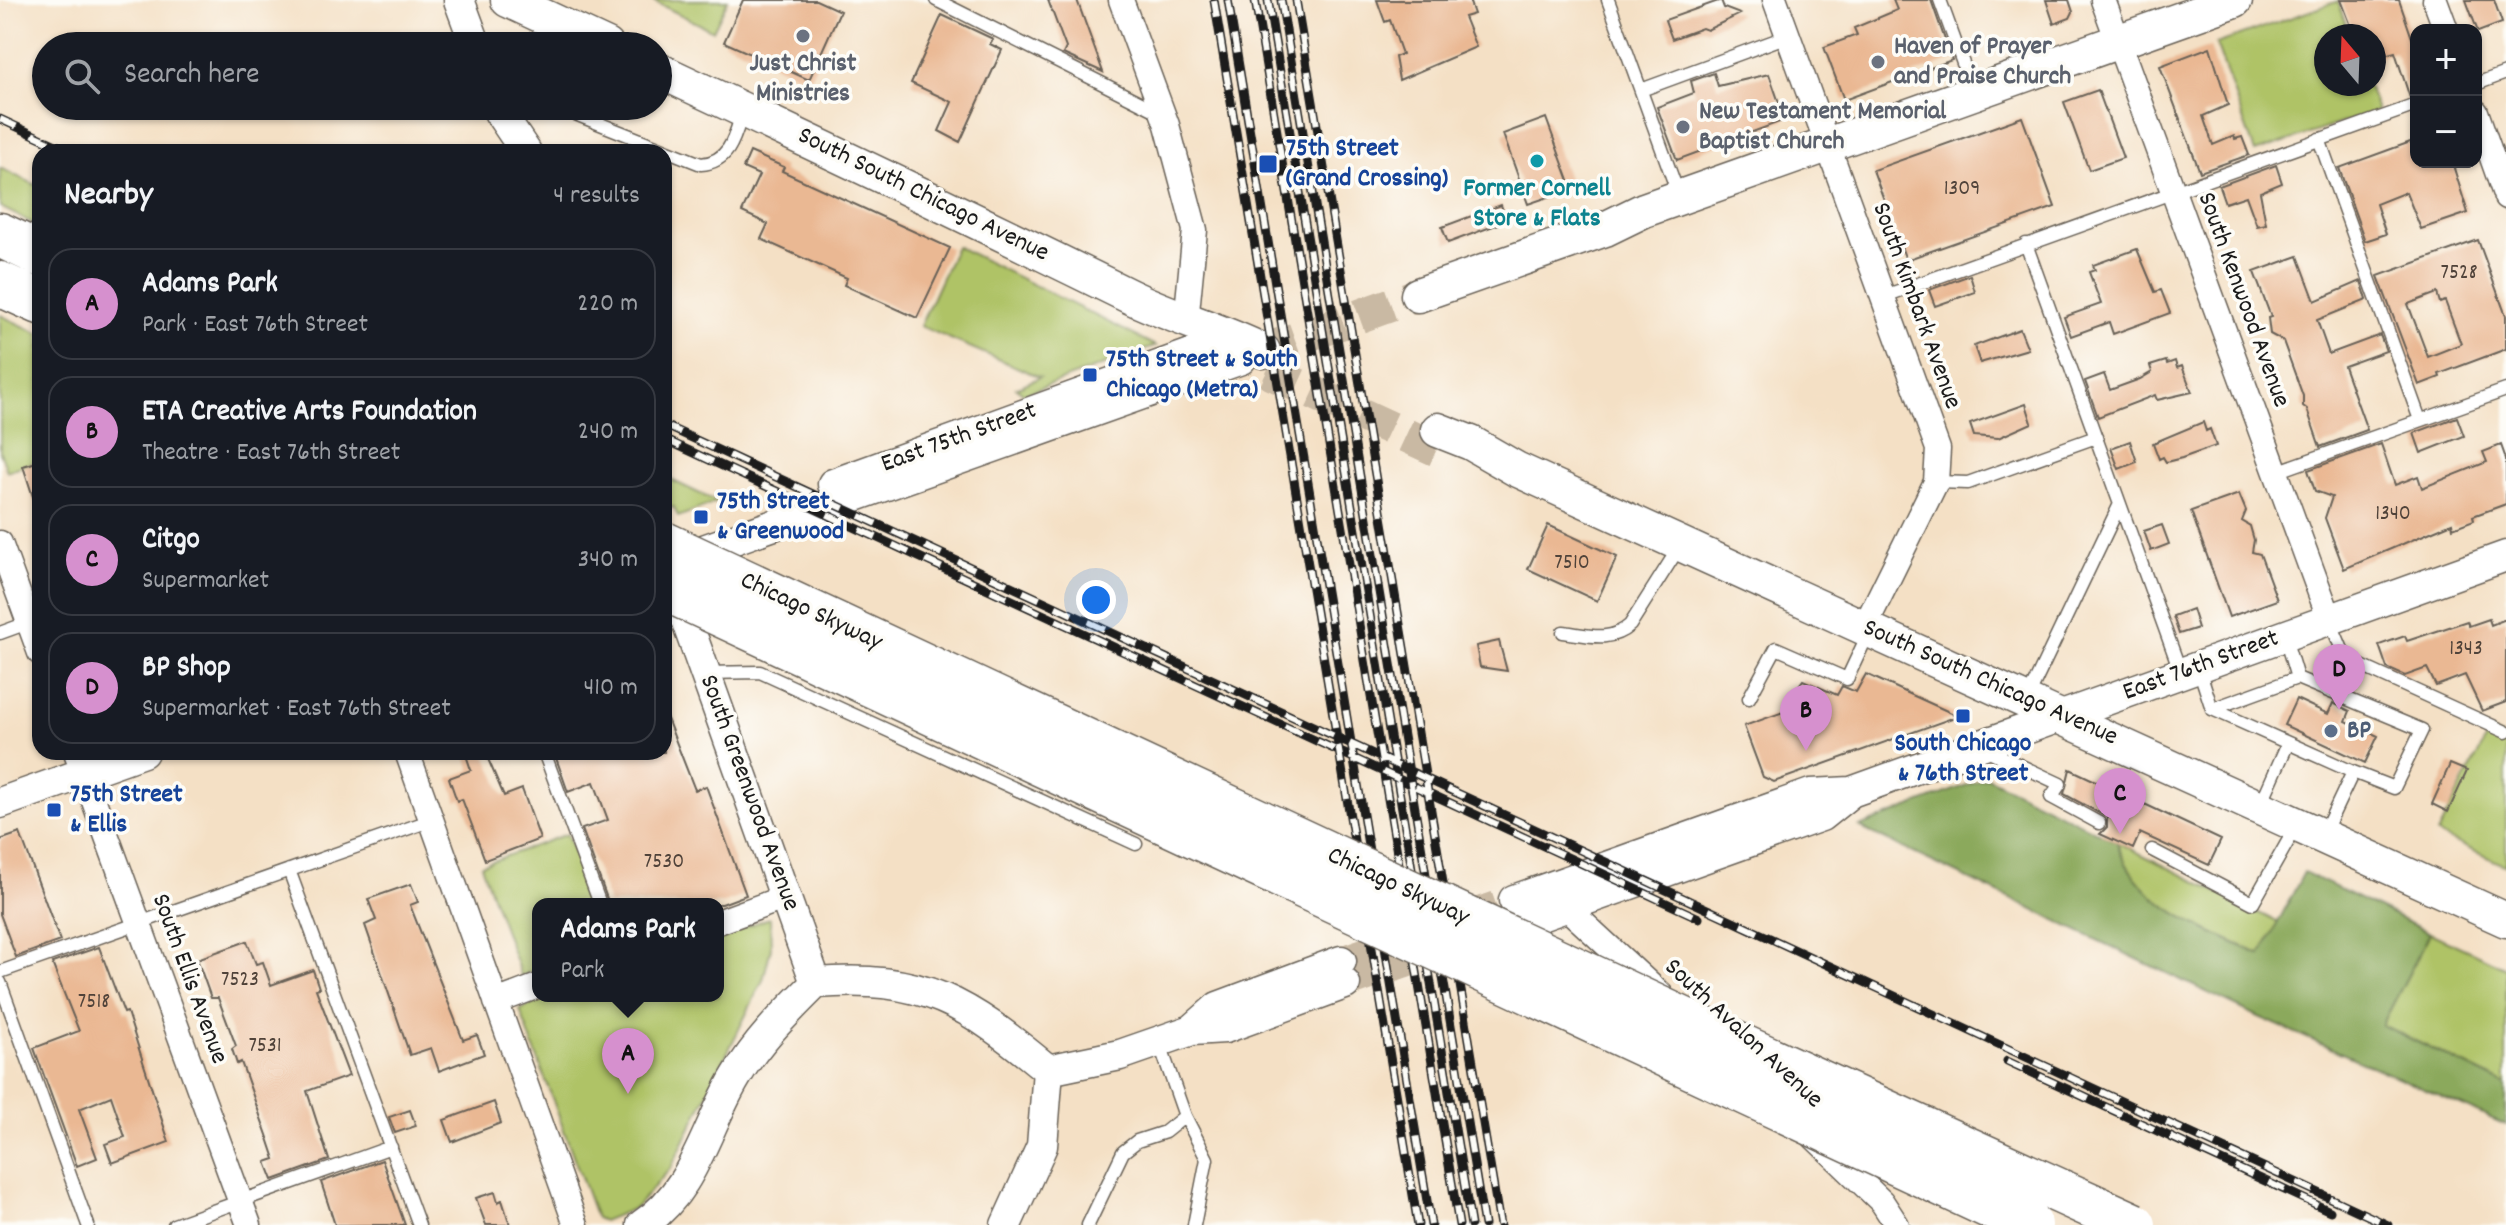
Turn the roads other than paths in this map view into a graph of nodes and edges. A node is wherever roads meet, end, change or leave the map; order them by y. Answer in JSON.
{"nodes":[{"id":1,"x":459,"y":0,"type":"edge"},
{"id":2,"x":508,"y":0,"type":"edge"},
{"id":3,"x":1121,"y":0,"type":"edge"},
{"id":4,"x":1608,"y":0,"type":"edge"},
{"id":5,"x":1775,"y":0,"type":"edge"},
{"id":6,"x":1940,"y":0,"type":"edge"},
{"id":7,"x":2103,"y":0,"type":"edge"},
{"id":8,"x":2435,"y":0,"type":"edge"},
{"id":9,"x":2227,"y":1,"type":"edge"},
{"id":10,"x":943,"y":2,"type":"edge"},
{"id":11,"x":2444,"y":24,"type":"edge"},
{"id":12,"x":471,"y":32,"type":"edge"},
{"id":13,"x":577,"y":32,"type":"edge"},
{"id":14,"x":1788,"y":36,"type":"junction"},
{"id":15,"x":2118,"y":42,"type":"junction"},
{"id":16,"x":2506,"y":73,"type":"edge"},
{"id":17,"x":672,"y":77,"type":"edge"},
{"id":18,"x":2482,"y":82,"type":"edge"},
{"id":19,"x":1641,"y":90,"type":"junction"},
{"id":20,"x":1974,"y":92,"type":"junction"},
{"id":21,"x":2410,"y":107,"type":"edge"},
{"id":22,"x":743,"y":110,"type":"junction"},
{"id":23,"x":1163,"y":114,"type":"junction"},
{"id":24,"x":499,"y":120,"type":"edge"},
{"id":25,"x":505,"y":120,"type":"edge"},
{"id":26,"x":590,"y":120,"type":"edge"},
{"id":27,"x":2482,"y":129,"type":"edge"},
{"id":28,"x":2319,"y":139,"type":"junction"},
{"id":29,"x":502,"y":144,"type":"edge"},
{"id":30,"x":521,"y":144,"type":"edge"},
{"id":31,"x":651,"y":144,"type":"edge"},
{"id":32,"x":1827,"y":144,"type":"junction"},
{"id":33,"x":672,"y":152,"type":"edge"},
{"id":34,"x":2173,"y":191,"type":"junction"},
{"id":35,"x":1679,"y":197,"type":"junction"},
{"id":36,"x":2506,"y":197,"type":"edge"},
{"id":37,"x":0,"y":235,"type":"edge"},
{"id":38,"x":2026,"y":244,"type":"junction"},
{"id":39,"x":32,"y":250,"type":"edge"},
{"id":40,"x":0,"y":284,"type":"edge"},
{"id":41,"x":1416,"y":286,"type":"tunnel mouth"},
{"id":42,"x":1882,"y":297,"type":"junction"},
{"id":43,"x":32,"y":298,"type":"edge"},
{"id":44,"x":1186,"y":322,"type":"junction"},
{"id":45,"x":1247,"y":349,"type":"joint"},
{"id":46,"x":2506,"y":390,"type":"edge"},
{"id":47,"x":2420,"y":420,"type":"junction"},
{"id":48,"x":2096,"y":437,"type":"junction"},
{"id":49,"x":1440,"y":441,"type":"tunnel mouth"},
{"id":50,"x":2276,"y":472,"type":"junction"},
{"id":51,"x":1936,"y":482,"type":"junction"},
{"id":52,"x":2120,"y":504,"type":"junction"},
{"id":53,"x":0,"y":543,"type":"edge"},
{"id":54,"x":1682,"y":544,"type":"junction"},
{"id":55,"x":672,"y":556,"type":"edge"},
{"id":56,"x":2506,"y":556,"type":"edge"},
{"id":57,"x":672,"y":567,"type":"edge"},
{"id":58,"x":672,"y":567,"type":"edge"},
{"id":59,"x":672,"y":584,"type":"edge"},
{"id":60,"x":32,"y":615,"type":"edge"},
{"id":61,"x":2330,"y":620,"type":"junction"},
{"id":62,"x":32,"y":621,"type":"edge"},
{"id":63,"x":1868,"y":628,"type":"junction"},
{"id":64,"x":1563,"y":632,"type":"dead end"},
{"id":65,"x":0,"y":633,"type":"edge"},
{"id":66,"x":2285,"y":636,"type":"junction"},
{"id":67,"x":2190,"y":670,"type":"junction"},
{"id":68,"x":706,"y":673,"type":"junction"},
{"id":69,"x":2297,"y":678,"type":"junction"},
{"id":70,"x":1749,"y":698,"type":"dead end"},
{"id":71,"x":2027,"y":699,"type":"junction"},
{"id":72,"x":2212,"y":709,"type":"junction"},
{"id":73,"x":2062,"y":716,"type":"junction"},
{"id":74,"x":2505,"y":731,"type":"edge"},
{"id":75,"x":2288,"y":743,"type":"junction"},
{"id":76,"x":1979,"y":746,"type":"junction"},
{"id":77,"x":410,"y":760,"type":"edge"},
{"id":78,"x":547,"y":760,"type":"edge"},
{"id":79,"x":80,"y":763,"type":"edge"},
{"id":80,"x":2353,"y":772,"type":"junction"},
{"id":81,"x":0,"y":803,"type":"edge"},
{"id":82,"x":2260,"y":807,"type":"junction"},
{"id":83,"x":432,"y":820,"type":"junction"},
{"id":84,"x":2099,"y":823,"type":"dead end"},
{"id":85,"x":2310,"y":830,"type":"junction"},
{"id":86,"x":1136,"y":844,"type":"dead end"},
{"id":87,"x":2152,"y":850,"type":"dead end"},
{"id":88,"x":289,"y":870,"type":"junction"},
{"id":89,"x":786,"y":897,"type":"junction"},
{"id":90,"x":598,"y":898,"type":"edge"},
{"id":91,"x":1555,"y":898,"type":"junction"},
{"id":92,"x":1516,"y":912,"type":"tunnel mouth"},
{"id":93,"x":724,"y":920,"type":"edge"},
{"id":94,"x":2506,"y":920,"type":"edge"},
{"id":95,"x":138,"y":923,"type":"junction"},
{"id":96,"x":0,"y":972,"type":"edge"},
{"id":97,"x":1343,"y":972,"type":"tunnel mouth"},
{"id":98,"x":0,"y":982,"type":"edge"},
{"id":99,"x":816,"y":983,"type":"junction"},
{"id":100,"x":532,"y":988,"type":"edge"},
{"id":101,"x":496,"y":1002,"type":"junction"},
{"id":102,"x":1159,"y":1042,"type":"junction"},
{"id":103,"x":1048,"y":1070,"type":"junction"},
{"id":104,"x":1185,"y":1116,"type":"junction"},
{"id":105,"x":391,"y":1147,"type":"junction"},
{"id":106,"x":240,"y":1201,"type":"junction"},
{"id":107,"x":88,"y":1225,"type":"edge"},
{"id":108,"x":174,"y":1225,"type":"edge"},
{"id":109,"x":249,"y":1225,"type":"edge"},
{"id":110,"x":419,"y":1225,"type":"edge"},
{"id":111,"x":576,"y":1225,"type":"edge"},
{"id":112,"x":642,"y":1225,"type":"edge"},
{"id":113,"x":1006,"y":1225,"type":"edge"},
{"id":114,"x":1088,"y":1225,"type":"edge"},
{"id":115,"x":1194,"y":1225,"type":"edge"},
{"id":116,"x":1897,"y":1225,"type":"edge"},
{"id":117,"x":2030,"y":1225,"type":"edge"},
{"id":118,"x":2134,"y":1225,"type":"edge"}],
"edges":[{"from":1,"to":12,"type":"street"},
{"from":2,"to":13,"type":"main road"},
{"from":3,"to":23,"type":"street"},
{"from":4,"to":19,"type":"lane"},
{"from":5,"to":14,"type":"street","name":"South Kimbark Avenue"},
{"from":6,"to":20,"type":"lane"},
{"from":7,"to":15,"type":"street","name":"South Kenwood Avenue"},
{"from":8,"to":11,"type":"street"},
{"from":9,"to":15,"type":"main road"},
{"from":10,"to":23,"type":"lane"},
{"from":14,"to":19,"type":"lane"},
{"from":14,"to":32,"type":"street","name":"South Kimbark Avenue"},
{"from":15,"to":20,"type":"main road"},
{"from":15,"to":34,"type":"street","name":"South Kenwood Avenue"},
{"from":16,"to":18,"type":"lane"},
{"from":17,"to":22,"type":"main road","name":"South South Chicago Avenue"},
{"from":19,"to":35,"type":"lane"},
{"from":20,"to":32,"type":"main road"},
{"from":21,"to":28,"type":"lane"},
{"from":22,"to":33,"type":"lane"},
{"from":22,"to":44,"type":"main road","name":"South South Chicago Avenue"},
{"from":23,"to":44,"type":"street"},
{"from":24,"to":29,"type":"street"},
{"from":25,"to":30,"type":"street"},
{"from":26,"to":31,"type":"lane"},
{"from":27,"to":36,"type":"street"},
{"from":28,"to":34,"type":"lane"},
{"from":28,"to":47,"type":"lane"},
{"from":32,"to":35,"type":"main road"},
{"from":32,"to":42,"type":"street","name":"South Kimbark Avenue"},
{"from":34,"to":38,"type":"lane"},
{"from":34,"to":50,"type":"street","name":"South Kenwood Avenue"},
{"from":35,"to":41,"type":"main road"},
{"from":37,"to":39,"type":"highway"},
{"from":38,"to":42,"type":"lane"},
{"from":38,"to":48,"type":"lane"},
{"from":40,"to":43,"type":"highway"},
{"from":42,"to":51,"type":"street","name":"South Kimbark Avenue"},
{"from":44,"to":45,"type":"main road","name":"South South Chicago Avenue"},
{"from":45,"to":55,"type":"street","name":"East 75th Street"},
{"from":46,"to":47,"type":"lane"},
{"from":47,"to":50,"type":"lane"},
{"from":48,"to":51,"type":"lane"},
{"from":48,"to":52,"type":"lane"},
{"from":49,"to":54,"type":"main road","name":"South South Chicago Avenue"},
{"from":50,"to":61,"type":"street","name":"South Kenwood Avenue"},
{"from":51,"to":63,"type":"street","name":"South Kimbark Avenue"},
{"from":52,"to":67,"type":"lane"},
{"from":52,"to":71,"type":"lane"},
{"from":53,"to":60,"type":"street"},
{"from":54,"to":63,"type":"main road","name":"South South Chicago Avenue"},
{"from":54,"to":64,"type":"lane"},
{"from":56,"to":61,"type":"street","name":"East 76th Street"},
{"from":57,"to":117,"type":"highway","name":"Chicago Skyway","bridge":true},
{"from":58,"to":118,"type":"highway","name":"Chicago Skyway","bridge":true},
{"from":59,"to":68,"type":"street","name":"South Greenwood Avenue"},
{"from":61,"to":66,"type":"street","name":"East 76th Street"},
{"from":61,"to":74,"type":"lane"},
{"from":62,"to":65,"type":"lane"},
{"from":63,"to":70,"type":"lane"},
{"from":63,"to":71,"type":"main road","name":"South South Chicago Avenue"},
{"from":66,"to":67,"type":"street","name":"East 76th Street"},
{"from":66,"to":69,"type":"lane"},
{"from":67,"to":72,"type":"lane"},
{"from":67,"to":73,"type":"street","name":"East 76th Street"},
{"from":68,"to":86,"type":"lane"},
{"from":68,"to":89,"type":"street","name":"South Greenwood Avenue"},
{"from":69,"to":72,"type":"lane"},
{"from":69,"to":80,"type":"lane"},
{"from":71,"to":73,"type":"main road","name":"South South Chicago Avenue"},
{"from":72,"to":75,"type":"lane"},
{"from":73,"to":76,"type":"street","name":"East 76th Street"},
{"from":73,"to":82,"type":"main road","name":"South South Chicago Avenue"},
{"from":75,"to":80,"type":"lane"},
{"from":75,"to":82,"type":"lane"},
{"from":76,"to":84,"type":"lane"},
{"from":76,"to":91,"type":"street","name":"East 76th Street"},
{"from":77,"to":83,"type":"street"},
{"from":78,"to":90,"type":"lane"},
{"from":79,"to":81,"type":"street"},
{"from":79,"to":95,"type":"street","name":"South Ellis Avenue"},
{"from":80,"to":85,"type":"lane"},
{"from":82,"to":85,"type":"main road","name":"South South Chicago Avenue"},
{"from":83,"to":88,"type":"lane"},
{"from":83,"to":101,"type":"street"},
{"from":85,"to":87,"type":"lane"},
{"from":85,"to":94,"type":"main road","name":"South South Chicago Avenue"},
{"from":88,"to":95,"type":"lane"},
{"from":88,"to":105,"type":"lane"},
{"from":89,"to":93,"type":"street"},
{"from":89,"to":99,"type":"street","name":"South Greenwood Avenue"},
{"from":91,"to":92,"type":"street","name":"East 76th Street"},
{"from":91,"to":116,"type":"street","name":"South Avalon Avenue"},
{"from":95,"to":96,"type":"lane"},
{"from":95,"to":106,"type":"street","name":"South Ellis Avenue"},
{"from":97,"to":102,"type":"street"},
{"from":98,"to":107,"type":"lane"},
{"from":99,"to":103,"type":"street"},
{"from":99,"to":112,"type":"street"},
{"from":100,"to":101,"type":"street"},
{"from":101,"to":111,"type":"street"},
{"from":102,"to":103,"type":"street"},
{"from":102,"to":104,"type":"lane"},
{"from":103,"to":113,"type":"street"},
{"from":104,"to":114,"type":"lane"},
{"from":104,"to":115,"type":"lane"},
{"from":105,"to":106,"type":"lane"},
{"from":105,"to":110,"type":"lane"},
{"from":106,"to":108,"type":"lane"},
{"from":106,"to":109,"type":"street","name":"South Ellis Avenue"}]}
